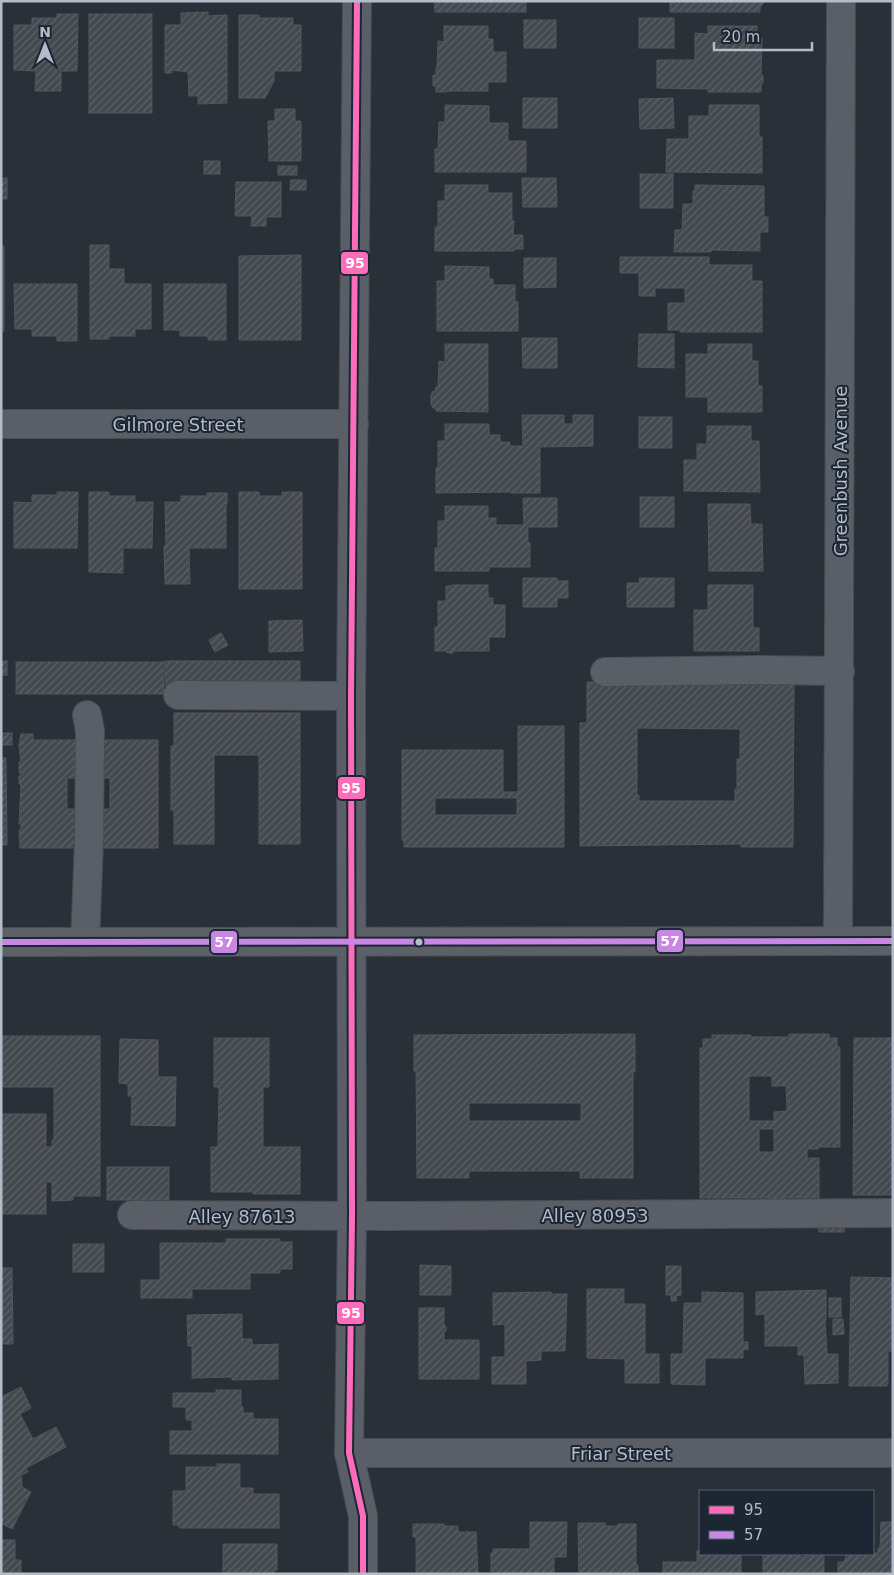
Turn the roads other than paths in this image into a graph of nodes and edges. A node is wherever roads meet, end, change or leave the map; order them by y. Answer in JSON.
{"nodes":[{"id":1,"x":357,"y":1,"type":"edge"},
{"id":2,"x":841,"y":1,"type":"edge"},
{"id":3,"x":1,"y":424,"type":"edge"},
{"id":4,"x":354,"y":424,"type":"junction"},
{"id":5,"x":840,"y":671,"type":"junction"},
{"id":6,"x":606,"y":672,"type":"dead end"},
{"id":7,"x":178,"y":695,"type":"dead end"},
{"id":8,"x":351,"y":696,"type":"junction"},
{"id":9,"x":87,"y":715,"type":"dead end"},
{"id":10,"x":838,"y":940,"type":"junction"},
{"id":11,"x":350,"y":941,"type":"junction"},
{"id":12,"x":893,"y":941,"type":"edge"},
{"id":13,"x":1,"y":942,"type":"edge"},
{"id":14,"x":86,"y":942,"type":"junction"},
{"id":15,"x":893,"y":1213,"type":"edge"},
{"id":16,"x":132,"y":1216,"type":"dead end"},
{"id":17,"x":352,"y":1216,"type":"junction"},
{"id":18,"x":349,"y":1452,"type":"junction"},
{"id":19,"x":893,"y":1453,"type":"edge"},
{"id":20,"x":363,"y":1574,"type":"edge"}],
"edges":[{"from":1,"to":4,"type":"street"},
{"from":2,"to":5,"type":"street","name":"Greenbush Avenue"},
{"from":3,"to":4,"type":"street","name":"Gilmore Street"},
{"from":4,"to":8,"type":"street"},
{"from":5,"to":6,"type":"street"},
{"from":5,"to":10,"type":"street","name":"Greenbush Avenue"},
{"from":7,"to":8,"type":"street"},
{"from":8,"to":11,"type":"street"},
{"from":9,"to":14,"type":"street"},
{"from":10,"to":11,"type":"main road"},
{"from":10,"to":12,"type":"main road"},
{"from":11,"to":14,"type":"main road"},
{"from":11,"to":17,"type":"street"},
{"from":13,"to":14,"type":"main road"},
{"from":15,"to":17,"type":"street","name":"Alley 80953"},
{"from":16,"to":17,"type":"street","name":"Alley 87613"},
{"from":17,"to":18,"type":"street"},
{"from":18,"to":19,"type":"street","name":"Friar Street"},
{"from":18,"to":20,"type":"street"}]}
